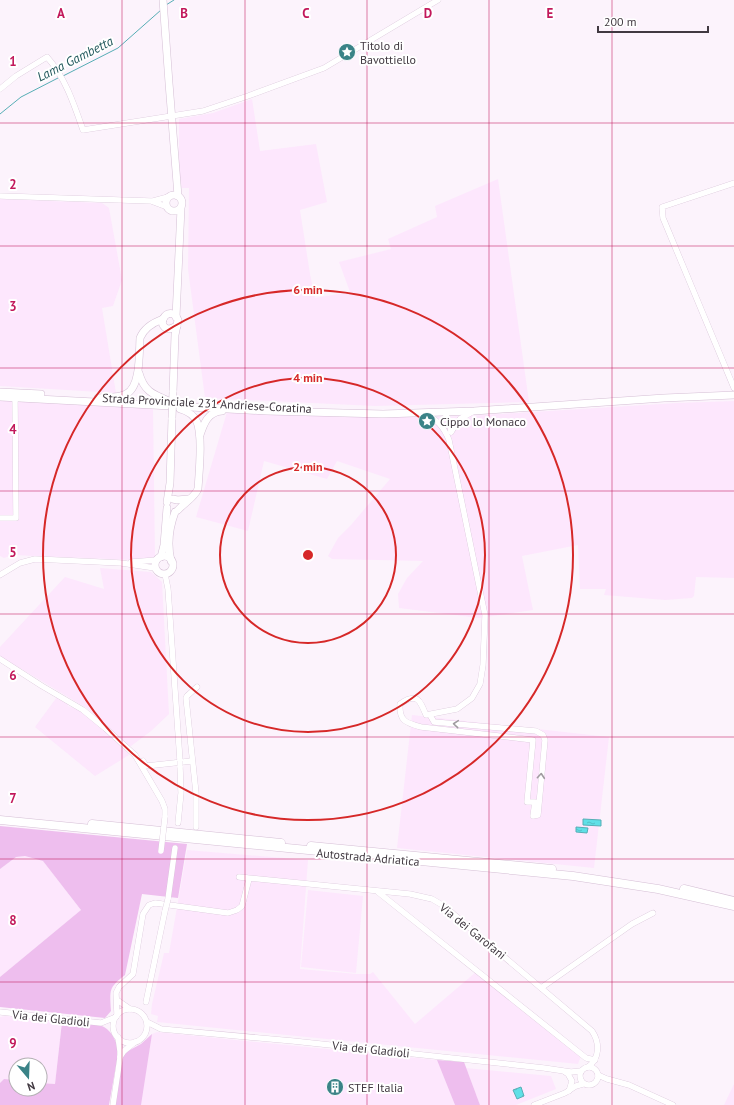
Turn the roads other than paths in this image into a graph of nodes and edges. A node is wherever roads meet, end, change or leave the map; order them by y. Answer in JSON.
{"nodes":[{"id":1,"x":164,"y":0,"type":"edge"},
{"id":2,"x":438,"y":0,"type":"edge"},
{"id":3,"x":0,"y":89,"type":"edge"},
{"id":4,"x":172,"y":116,"type":"junction"},
{"id":5,"x":176,"y":180,"type":"junction"},
{"id":6,"x":734,"y":183,"type":"edge"},
{"id":7,"x":0,"y":196,"type":"edge"},
{"id":8,"x":169,"y":196,"type":"junction"},
{"id":9,"x":178,"y":196,"type":"junction"},
{"id":10,"x":151,"y":202,"type":"junction"},
{"id":11,"x":181,"y":208,"type":"junction"},
{"id":12,"x":169,"y":209,"type":"junction"},
{"id":13,"x":180,"y":226,"type":"junction"},
{"id":14,"x":177,"y":295,"type":"junction"},
{"id":15,"x":176,"y":317,"type":"junction"},
{"id":16,"x":165,"y":321,"type":"junction"},
{"id":17,"x":177,"y":326,"type":"junction"},
{"id":18,"x":175,"y":348,"type":"junction"},
{"id":19,"x":138,"y":370,"type":"junction"},
{"id":20,"x":734,"y":388,"type":"edge"},
{"id":21,"x":0,"y":392,"type":"edge"},
{"id":22,"x":734,"y":395,"type":"edge"},
{"id":23,"x":0,"y":397,"type":"edge"},
{"id":24,"x":15,"y":398,"type":"junction"},
{"id":25,"x":98,"y":398,"type":"junction"},
{"id":26,"x":166,"y":404,"type":"junction"},
{"id":27,"x":232,"y":409,"type":"junction"},
{"id":28,"x":474,"y":411,"type":"junction"},
{"id":29,"x":445,"y":412,"type":"junction"},
{"id":30,"x":415,"y":413,"type":"junction"},
{"id":31,"x":424,"y":413,"type":"junction"},
{"id":32,"x":444,"y":428,"type":"junction"},
{"id":33,"x":451,"y":432,"type":"junction"},
{"id":34,"x":200,"y":435,"type":"junction"},
{"id":35,"x":449,"y":440,"type":"junction"},
{"id":36,"x":190,"y":499,"type":"junction"},
{"id":37,"x":171,"y":502,"type":"junction"},
{"id":38,"x":177,"y":511,"type":"junction"},
{"id":39,"x":0,"y":518,"type":"edge"},
{"id":40,"x":159,"y":559,"type":"junction"},
{"id":41,"x":171,"y":560,"type":"junction"},
{"id":42,"x":121,"y":563,"type":"junction"},
{"id":43,"x":155,"y":568,"type":"junction"},
{"id":44,"x":165,"y":574,"type":"junction"},
{"id":45,"x":0,"y":575,"type":"edge"},
{"id":46,"x":0,"y":659,"type":"edge"},
{"id":47,"x":197,"y":687,"type":"dead end"},
{"id":48,"x":430,"y":715,"type":"junction"},
{"id":49,"x":135,"y":755,"type":"junction"},
{"id":50,"x":192,"y":762,"type":"junction"},
{"id":51,"x":0,"y":815,"type":"edge"},
{"id":52,"x":0,"y":820,"type":"edge"},
{"id":53,"x":178,"y":823,"type":"dead end"},
{"id":54,"x":196,"y":827,"type":"dead end"},
{"id":55,"x":175,"y":848,"type":"dead end"},
{"id":56,"x":161,"y":851,"type":"dead end"},
{"id":57,"x":239,"y":877,"type":"dead end"},
{"id":58,"x":249,"y":879,"type":"junction"},
{"id":59,"x":378,"y":892,"type":"junction"},
{"id":60,"x":734,"y":901,"type":"edge"},
{"id":61,"x":734,"y":906,"type":"edge"},
{"id":62,"x":653,"y":913,"type":"dead end"},
{"id":63,"x":541,"y":988,"type":"junction"},
{"id":64,"x":118,"y":1000,"type":"junction"},
{"id":65,"x":146,"y":1002,"type":"dead end"},
{"id":66,"x":130,"y":1009,"type":"junction"},
{"id":67,"x":0,"y":1012,"type":"edge"},
{"id":68,"x":116,"y":1016,"type":"junction"},
{"id":69,"x":147,"y":1022,"type":"junction"},
{"id":70,"x":101,"y":1023,"type":"junction"},
{"id":71,"x":161,"y":1029,"type":"junction"},
{"id":72,"x":116,"y":1034,"type":"junction"},
{"id":73,"x":145,"y":1034,"type":"junction"},
{"id":74,"x":135,"y":1042,"type":"junction"},
{"id":75,"x":598,"y":1049,"type":"junction"},
{"id":76,"x":582,"y":1054,"type":"junction"},
{"id":77,"x":120,"y":1058,"type":"junction"},
{"id":78,"x":594,"y":1060,"type":"junction"},
{"id":79,"x":588,"y":1067,"type":"junction"},
{"id":80,"x":563,"y":1071,"type":"junction"},
{"id":81,"x":597,"y":1072,"type":"junction"},
{"id":82,"x":581,"y":1078,"type":"junction"},
{"id":83,"x":609,"y":1080,"type":"junction"},
{"id":84,"x":597,"y":1081,"type":"junction"},
{"id":85,"x":569,"y":1091,"type":"junction"},
{"id":86,"x":113,"y":1105,"type":"edge"},
{"id":87,"x":534,"y":1105,"type":"edge"},
{"id":88,"x":673,"y":1105,"type":"edge"}],
"edges":[{"from":1,"to":4,"type":"main road"},
{"from":2,"to":4,"type":"street"},
{"from":3,"to":4,"type":"street"},
{"from":4,"to":5,"type":"main road"},
{"from":5,"to":8,"type":"main road"},
{"from":5,"to":9,"type":"main road"},
{"from":6,"to":20,"type":"street"},
{"from":7,"to":10,"type":"street"},
{"from":8,"to":9,"type":"main road"},
{"from":8,"to":10,"type":"street"},
{"from":8,"to":12,"type":"main road"},
{"from":9,"to":11,"type":"main road"},
{"from":10,"to":12,"type":"street"},
{"from":11,"to":12,"type":"main road"},
{"from":11,"to":13,"type":"main road"},
{"from":12,"to":13,"type":"main road"},
{"from":13,"to":14,"type":"main road"},
{"from":14,"to":15,"type":"main road"},
{"from":14,"to":16,"type":"main road"},
{"from":15,"to":16,"type":"main road"},
{"from":15,"to":17,"type":"main road"},
{"from":16,"to":17,"type":"main road"},
{"from":16,"to":18,"type":"main road"},
{"from":16,"to":19,"type":"main road"},
{"from":17,"to":18,"type":"main road"},
{"from":18,"to":37,"type":"main road","bridge":true},
{"from":19,"to":25,"type":"main road"},
{"from":19,"to":26,"type":"main road"},
{"from":21,"to":25,"type":"main road","name":"Strada Provinciale 231 Andriese-Coratina"},
{"from":22,"to":28,"type":"main road","name":"Strada Provinciale 231 Andriese-Coratina"},
{"from":23,"to":24,"type":"main road","name":"Strada Provinciale 231 Andriese-Coratina"},
{"from":24,"to":26,"type":"main road","name":"Strada Provinciale 231 Andriese-Coratina"},
{"from":24,"to":39,"type":"street"},
{"from":25,"to":26,"type":"main road","name":"Strada Provinciale 231 Andriese-Coratina"},
{"from":26,"to":27,"type":"main road","name":"Strada Provinciale 231 Andriese-Coratina"},
{"from":26,"to":30,"type":"main road","name":"Strada Provinciale 231 Andriese-Coratina"},
{"from":26,"to":34,"type":"main road"},
{"from":27,"to":30,"type":"main road","name":"Strada Provinciale 231 Andriese-Coratina"},
{"from":27,"to":34,"type":"main road"},
{"from":28,"to":29,"type":"main road","name":"Strada Provinciale 231 Andriese-Coratina"},
{"from":28,"to":33,"type":"street"},
{"from":29,"to":31,"type":"main road","name":"Strada Provinciale 231 Andriese-Coratina"},
{"from":29,"to":32,"type":"street"},
{"from":29,"to":33,"type":"street"},
{"from":30,"to":31,"type":"main road","name":"Strada Provinciale 231 Andriese-Coratina"},
{"from":31,"to":32,"type":"street"},
{"from":32,"to":35,"type":"street"},
{"from":33,"to":35,"type":"street"},
{"from":34,"to":36,"type":"main road"},
{"from":35,"to":48,"type":"street"},
{"from":36,"to":37,"type":"main road"},
{"from":36,"to":38,"type":"main road"},
{"from":37,"to":38,"type":"main road"},
{"from":37,"to":38,"type":"main road"},
{"from":37,"to":40,"type":"main road"},
{"from":38,"to":41,"type":"main road"},
{"from":40,"to":41,"type":"main road"},
{"from":40,"to":42,"type":"street"},
{"from":40,"to":43,"type":"main road"},
{"from":41,"to":44,"type":"main road"},
{"from":42,"to":43,"type":"street"},
{"from":42,"to":45,"type":"street"},
{"from":43,"to":44,"type":"main road"},
{"from":44,"to":53,"type":"street"},
{"from":46,"to":49,"type":"street"},
{"from":47,"to":50,"type":"street"},
{"from":48,"to":48,"type":"street","one_way":true},
{"from":49,"to":50,"type":"street"},
{"from":49,"to":56,"type":"street","bridge":true},
{"from":50,"to":54,"type":"street"},
{"from":51,"to":60,"type":"highway","name":"Autostrada Adriatica"},
{"from":52,"to":61,"type":"highway","name":"Autostrada Adriatica"},
{"from":55,"to":65,"type":"street","bridge":true},
{"from":57,"to":58,"type":"street","name":"Via dei Garofani"},
{"from":58,"to":59,"type":"street","name":"Via dei Garofani"},
{"from":58,"to":64,"type":"street"},
{"from":59,"to":63,"type":"street","name":"Via dei Garofani"},
{"from":59,"to":76,"type":"street"},
{"from":62,"to":63,"type":"street"},
{"from":63,"to":75,"type":"street","name":"Via dei Garofani"},
{"from":64,"to":66,"type":"street"},
{"from":64,"to":68,"type":"street"},
{"from":66,"to":68,"type":"street","name":"Via dei Gladioli"},
{"from":66,"to":69,"type":"street","name":"Via dei Gladioli"},
{"from":67,"to":70,"type":"street","name":"Via dei Gladioli"},
{"from":68,"to":70,"type":"street","name":"Via dei Gladioli"},
{"from":68,"to":72,"type":"street"},
{"from":69,"to":71,"type":"street","name":"Via dei Gladioli"},
{"from":69,"to":73,"type":"street"},
{"from":70,"to":72,"type":"street","name":"Via dei Gladioli"},
{"from":71,"to":73,"type":"street","name":"Via dei Gladioli"},
{"from":71,"to":80,"type":"street","name":"Via dei Gladioli"},
{"from":72,"to":74,"type":"street","name":"Via dei Gladioli"},
{"from":72,"to":77,"type":"street"},
{"from":73,"to":74,"type":"street","name":"Via dei Gladioli"},
{"from":74,"to":77,"type":"street"},
{"from":75,"to":76,"type":"street"},
{"from":75,"to":78,"type":"street"},
{"from":76,"to":78,"type":"street"},
{"from":77,"to":86,"type":"street"},
{"from":78,"to":79,"type":"street"},
{"from":78,"to":81,"type":"street"},
{"from":79,"to":81,"type":"street"},
{"from":79,"to":82,"type":"street"},
{"from":80,"to":82,"type":"street","name":"Via dei Gladioli"},
{"from":80,"to":85,"type":"street"},
{"from":81,"to":83,"type":"street"},
{"from":81,"to":84,"type":"street"},
{"from":82,"to":84,"type":"street"},
{"from":82,"to":85,"type":"street"},
{"from":83,"to":84,"type":"street"},
{"from":83,"to":88,"type":"street"},
{"from":85,"to":87,"type":"street"}]}
